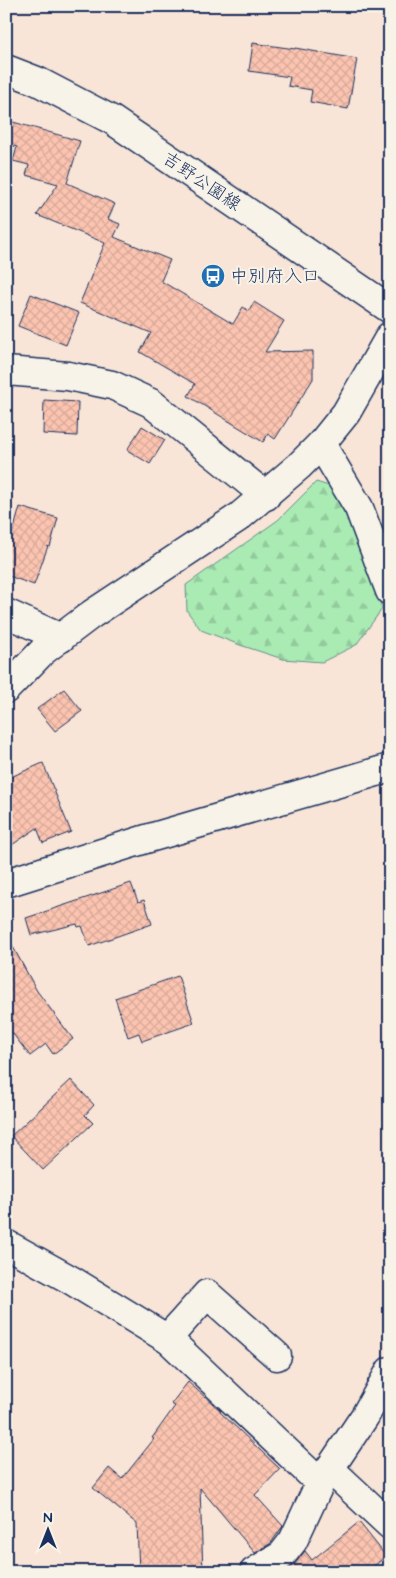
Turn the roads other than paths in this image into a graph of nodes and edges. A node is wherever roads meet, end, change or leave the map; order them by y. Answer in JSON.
{"nodes":[{"id":1,"x":6,"y":70,"type":"edge"},
{"id":2,"x":390,"y":309,"type":"edge"},
{"id":3,"x":390,"y":336,"type":"edge"},
{"id":4,"x":6,"y":371,"type":"edge"},
{"id":5,"x":321,"y":444,"type":"junction"},
{"id":6,"x":266,"y":496,"type":"junction"},
{"id":7,"x":390,"y":591,"type":"edge"},
{"id":8,"x":6,"y":613,"type":"edge"},
{"id":9,"x":61,"y":638,"type":"junction"},
{"id":10,"x":6,"y":689,"type":"edge"},
{"id":11,"x":390,"y":768,"type":"edge"},
{"id":12,"x":6,"y":883,"type":"edge"},
{"id":13,"x":6,"y":1244,"type":"edge"},
{"id":14,"x":167,"y":1339,"type":"junction"},
{"id":15,"x":277,"y":1356,"type":"dead end"},
{"id":16,"x":390,"y":1372,"type":"edge"},
{"id":17,"x":325,"y":1476,"type":"junction"},
{"id":18,"x":390,"y":1524,"type":"edge"},
{"id":19,"x":254,"y":1572,"type":"edge"}],
"edges":[{"from":1,"to":2,"type":"street","name":"吉野公園線"},
{"from":3,"to":5,"type":"street"},
{"from":4,"to":6,"type":"street"},
{"from":5,"to":6,"type":"street"},
{"from":5,"to":7,"type":"street"},
{"from":6,"to":9,"type":"street"},
{"from":8,"to":9,"type":"street"},
{"from":9,"to":10,"type":"street"},
{"from":11,"to":12,"type":"street"},
{"from":13,"to":14,"type":"street"},
{"from":14,"to":15,"type":"street"},
{"from":14,"to":17,"type":"street"},
{"from":16,"to":17,"type":"street"},
{"from":17,"to":18,"type":"street"},
{"from":17,"to":19,"type":"street"}]}
